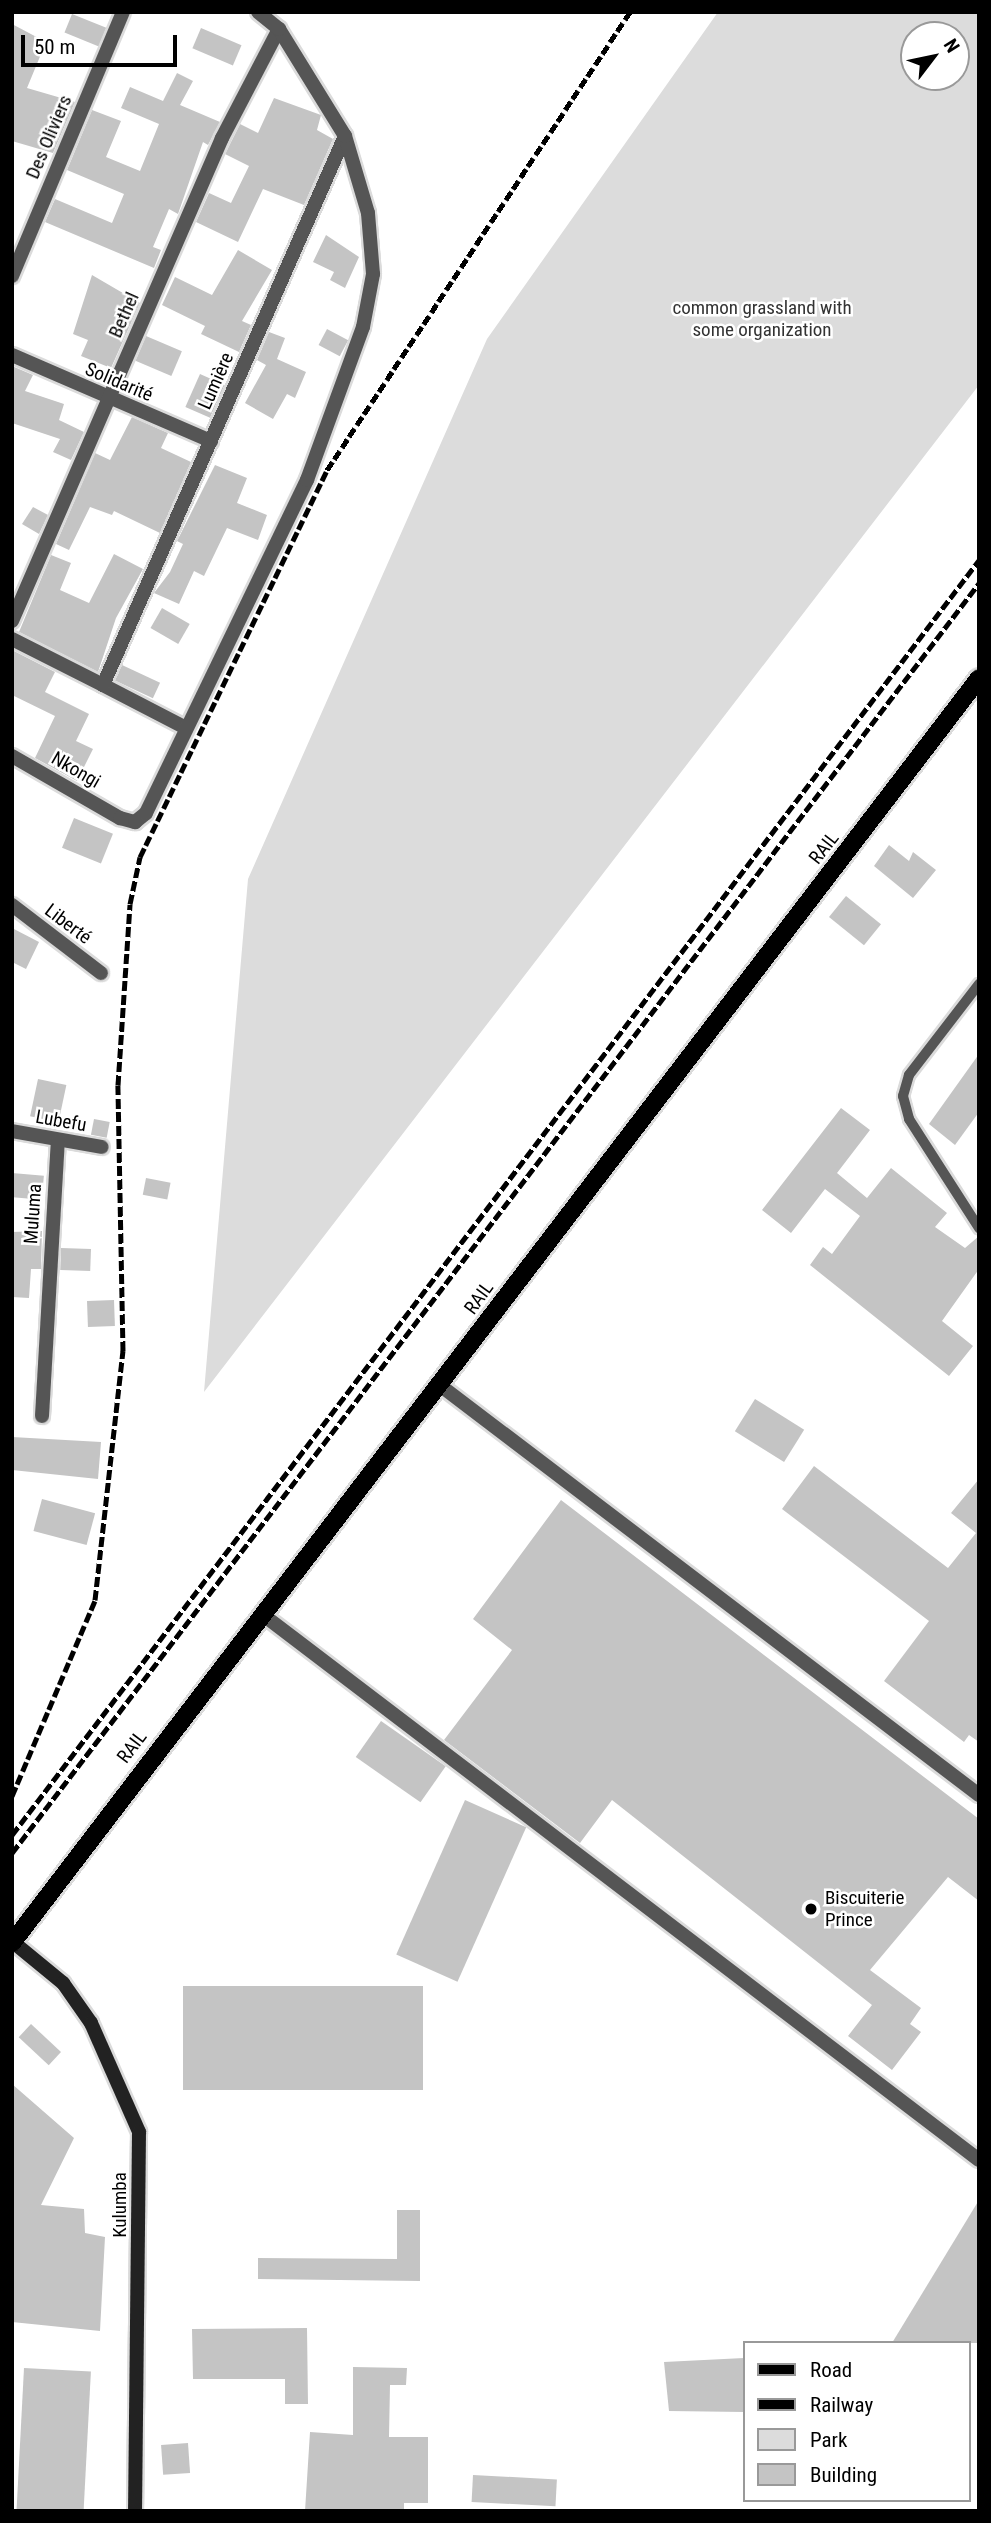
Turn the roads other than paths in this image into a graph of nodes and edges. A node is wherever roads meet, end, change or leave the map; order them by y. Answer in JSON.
{"nodes":[{"id":1,"x":124,"y":12,"type":"edge"},
{"id":2,"x":258,"y":12,"type":"edge"},
{"id":3,"x":279,"y":29,"type":"junction"},
{"id":4,"x":345,"y":136,"type":"junction"},
{"id":5,"x":12,"y":276,"type":"edge"},
{"id":6,"x":12,"y":355,"type":"edge"},
{"id":7,"x":108,"y":399,"type":"junction"},
{"id":8,"x":211,"y":441,"type":"junction"},
{"id":9,"x":12,"y":621,"type":"edge"},
{"id":10,"x":12,"y":639,"type":"edge"},
{"id":11,"x":979,"y":678,"type":"edge"},
{"id":12,"x":103,"y":685,"type":"junction"},
{"id":13,"x":186,"y":728,"type":"junction"},
{"id":14,"x":12,"y":756,"type":"edge"},
{"id":15,"x":12,"y":905,"type":"edge"},
{"id":16,"x":101,"y":973,"type":"dead end"},
{"id":17,"x":979,"y":984,"type":"edge"},
{"id":18,"x":12,"y":1131,"type":"edge"},
{"id":19,"x":58,"y":1141,"type":"junction"},
{"id":20,"x":102,"y":1147,"type":"dead end"},
{"id":21,"x":979,"y":1227,"type":"edge"},
{"id":22,"x":441,"y":1386,"type":"junction"},
{"id":23,"x":42,"y":1416,"type":"dead end"},
{"id":24,"x":262,"y":1614,"type":"junction"},
{"id":25,"x":979,"y":1795,"type":"edge"},
{"id":26,"x":13,"y":1942,"type":"edge"},
{"id":27,"x":979,"y":2160,"type":"edge"},
{"id":28,"x":135,"y":2511,"type":"edge"}],
"edges":[{"from":1,"to":5,"type":"street","name":"Des Oliviers"},
{"from":2,"to":3,"type":"street"},
{"from":3,"to":4,"type":"street"},
{"from":3,"to":7,"type":"street","name":"Bethel"},
{"from":4,"to":8,"type":"street","name":"Lumière"},
{"from":4,"to":13,"type":"street"},
{"from":6,"to":7,"type":"street","name":"Solidarité"},
{"from":7,"to":8,"type":"street","name":"Solidarité"},
{"from":7,"to":9,"type":"street","name":"Bethel"},
{"from":8,"to":12,"type":"street","name":"Lumière"},
{"from":10,"to":12,"type":"street"},
{"from":11,"to":22,"type":"main road","name":"RAIL"},
{"from":12,"to":13,"type":"street"},
{"from":13,"to":14,"type":"street","name":"Nkongi"},
{"from":15,"to":16,"type":"street","name":"Liberté"},
{"from":17,"to":21,"type":"lane"},
{"from":18,"to":19,"type":"street","name":"Lubefu"},
{"from":19,"to":20,"type":"street","name":"Lubefu"},
{"from":19,"to":23,"type":"street","name":"Muluma"},
{"from":22,"to":24,"type":"main road","name":"RAIL"},
{"from":22,"to":25,"type":"street"},
{"from":24,"to":26,"type":"main road","name":"RAIL"},
{"from":24,"to":27,"type":"street"},
{"from":26,"to":28,"type":"street","name":"Kulumba"}]}
